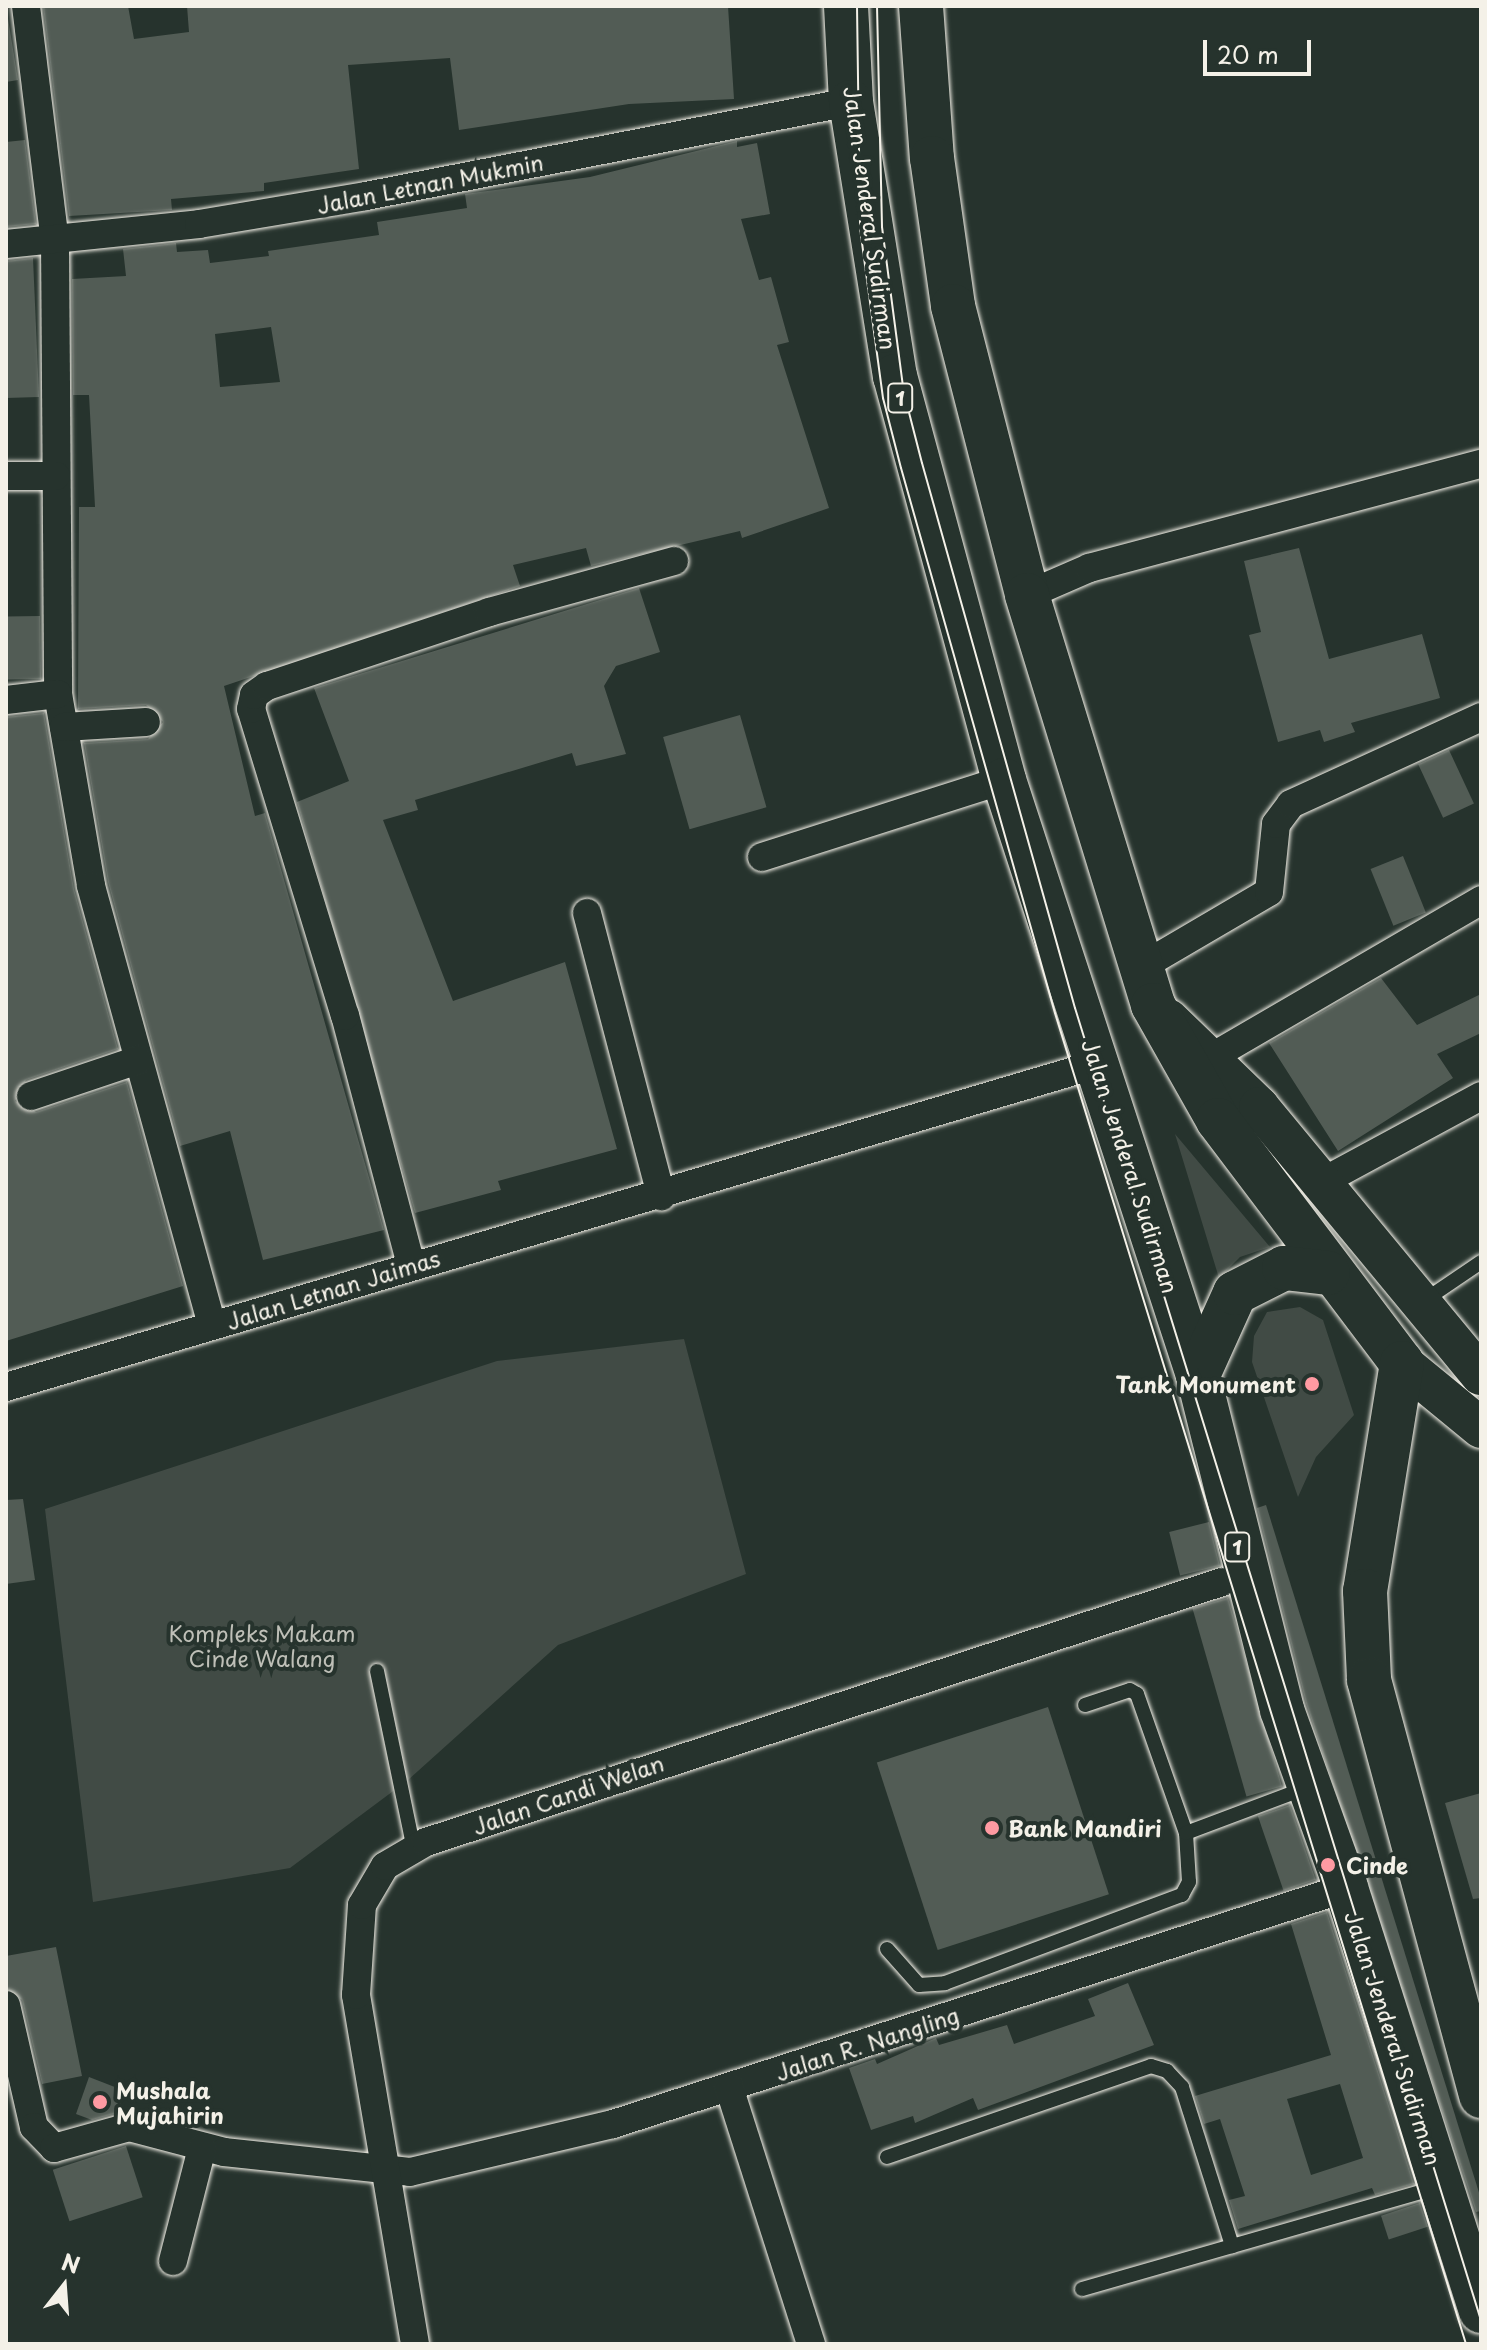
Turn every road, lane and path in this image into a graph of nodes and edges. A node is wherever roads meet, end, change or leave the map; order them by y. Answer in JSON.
{"nodes":[{"id":1,"x":26,"y":6,"type":"edge"},
{"id":2,"x":846,"y":6,"type":"edge"},
{"id":3,"x":921,"y":6,"type":"edge"},
{"id":4,"x":851,"y":102,"type":"junction"},
{"id":5,"x":55,"y":241,"type":"junction"},
{"id":6,"x":6,"y":244,"type":"edge"},
{"id":7,"x":1481,"y":464,"type":"edge"},
{"id":8,"x":6,"y":476,"type":"edge"},
{"id":9,"x":56,"y":476,"type":"junction"},
{"id":10,"x":674,"y":561,"type":"dead end"},
{"id":11,"x":1027,"y":595,"type":"junction"},
{"id":12,"x":58,"y":694,"type":"junction"},
{"id":13,"x":6,"y":700,"type":"edge"},
{"id":14,"x":1481,"y":717,"type":"edge"},
{"id":15,"x":146,"y":722,"type":"dead end"},
{"id":16,"x":64,"y":727,"type":"junction"},
{"id":17,"x":1004,"y":780,"type":"junction"},
{"id":18,"x":762,"y":857,"type":"dead end"},
{"id":19,"x":1481,"y":900,"type":"edge"},
{"id":20,"x":587,"y":913,"type":"dead end"},
{"id":21,"x":1147,"y":986,"type":"junction"},
{"id":22,"x":1210,"y":1058,"type":"junction"},
{"id":23,"x":138,"y":1060,"type":"junction"},
{"id":24,"x":1098,"y":1064,"type":"junction"},
{"id":25,"x":31,"y":1096,"type":"dead end"},
{"id":26,"x":1481,"y":1096,"type":"edge"},
{"id":27,"x":1320,"y":1183,"type":"junction"},
{"id":28,"x":661,"y":1196,"type":"junction"},
{"id":29,"x":1481,"y":1262,"type":"edge"},
{"id":30,"x":411,"y":1265,"type":"junction"},
{"id":31,"x":1328,"y":1273,"type":"junction"},
{"id":32,"x":1419,"y":1304,"type":"junction"},
{"id":33,"x":212,"y":1326,"type":"junction"},
{"id":34,"x":1402,"y":1363,"type":"junction"},
{"id":35,"x":1198,"y":1375,"type":"junction"},
{"id":36,"x":1481,"y":1375,"type":"edge"},
{"id":37,"x":6,"y":1387,"type":"edge"},
{"id":38,"x":1481,"y":1428,"type":"edge"},
{"id":39,"x":1222,"y":1582,"type":"dead end"},
{"id":40,"x":377,"y":1671,"type":"dead end"},
{"id":41,"x":1085,"y":1705,"type":"dead end"},
{"id":42,"x":1310,"y":1787,"type":"junction"},
{"id":43,"x":1186,"y":1833,"type":"junction"},
{"id":44,"x":414,"y":1849,"type":"junction"},
{"id":45,"x":1346,"y":1888,"type":"junction"},
{"id":46,"x":887,"y":1949,"type":"dead end"},
{"id":47,"x":6,"y":2005,"type":"edge"},
{"id":48,"x":1470,"y":2025,"type":"edge"},
{"id":49,"x":729,"y":2087,"type":"junction"},
{"id":50,"x":1481,"y":2096,"type":"edge"},
{"id":51,"x":202,"y":2148,"type":"junction"},
{"id":52,"x":887,"y":2157,"type":"dead end"},
{"id":53,"x":381,"y":2172,"type":"junction"},
{"id":54,"x":1441,"y":2186,"type":"junction"},
{"id":55,"x":1232,"y":2246,"type":"junction"},
{"id":56,"x":173,"y":2261,"type":"dead end"},
{"id":57,"x":1082,"y":2289,"type":"dead end"},
{"id":58,"x":1481,"y":2311,"type":"edge"},
{"id":59,"x":415,"y":2344,"type":"edge"},
{"id":60,"x":811,"y":2344,"type":"edge"}],
"edges":[{"from":1,"to":5,"type":"street"},
{"from":2,"to":4,"type":"highway","name":"Jalan Jenderal Sudirman","number":"1"},
{"from":3,"to":11,"type":"highway"},
{"from":4,"to":5,"type":"street","name":"Jalan Letnan Mukmin"},
{"from":4,"to":17,"type":"highway","name":"Jalan Jenderal Sudirman","number":"1"},
{"from":5,"to":6,"type":"street","name":"Jalan Letnan Mukmin"},
{"from":5,"to":9,"type":"street"},
{"from":7,"to":11,"type":"street"},
{"from":8,"to":9,"type":"street"},
{"from":9,"to":12,"type":"street"},
{"from":10,"to":30,"type":"street"},
{"from":11,"to":21,"type":"highway"},
{"from":12,"to":13,"type":"street"},
{"from":12,"to":16,"type":"street"},
{"from":14,"to":21,"type":"street"},
{"from":15,"to":16,"type":"street"},
{"from":16,"to":23,"type":"street"},
{"from":17,"to":18,"type":"street"},
{"from":17,"to":24,"type":"highway","name":"Jalan Jenderal Sudirman","number":"1"},
{"from":19,"to":22,"type":"street"},
{"from":20,"to":28,"type":"street"},
{"from":21,"to":22,"type":"main road"},
{"from":21,"to":31,"type":"highway"},
{"from":22,"to":27,"type":"main road"},
{"from":23,"to":25,"type":"street"},
{"from":23,"to":33,"type":"street"},
{"from":24,"to":28,"type":"street","name":"Jalan Letnan Jaimas"},
{"from":24,"to":35,"type":"highway","name":"Jalan Jenderal Sudirman","number":"1"},
{"from":26,"to":27,"type":"street"},
{"from":27,"to":32,"type":"main road"},
{"from":28,"to":30,"type":"street","name":"Jalan Letnan Jaimas"},
{"from":29,"to":32,"type":"lane"},
{"from":30,"to":33,"type":"street","name":"Jalan Letnan Jaimas"},
{"from":31,"to":34,"type":"highway"},
{"from":31,"to":35,"type":"highway"},
{"from":32,"to":36,"type":"main road"},
{"from":33,"to":37,"type":"street","name":"Jalan Letnan Jaimas"},
{"from":34,"to":38,"type":"main road"},
{"from":34,"to":48,"type":"highway"},
{"from":35,"to":42,"type":"highway","name":"Jalan Jenderal Sudirman","number":"1"},
{"from":39,"to":44,"type":"street","name":"Jalan Candi Welan"},
{"from":40,"to":44,"type":"lane"},
{"from":41,"to":43,"type":"lane"},
{"from":42,"to":43,"type":"lane"},
{"from":42,"to":45,"type":"highway","name":"Jalan Jenderal Sudirman","number":"1"},
{"from":43,"to":46,"type":"lane"},
{"from":44,"to":53,"type":"street","name":"Jalan Candi Welan"},
{"from":45,"to":49,"type":"street","name":"Jalan R. Nangling"},
{"from":45,"to":54,"type":"highway","name":"Jalan Jenderal Sudirman","number":"1"},
{"from":47,"to":51,"type":"street","name":"Jalan R. Nangling"},
{"from":48,"to":50,"type":"highway"},
{"from":49,"to":53,"type":"street","name":"Jalan R. Nangling"},
{"from":49,"to":60,"type":"street"},
{"from":51,"to":53,"type":"street","name":"Jalan R. Nangling"},
{"from":51,"to":56,"type":"street"},
{"from":52,"to":55,"type":"lane"},
{"from":53,"to":59,"type":"street","name":"Jalan Candi Welan"},
{"from":54,"to":55,"type":"lane"},
{"from":54,"to":58,"type":"highway","name":"Jalan Jenderal Sudirman","number":"1"},
{"from":55,"to":57,"type":"lane"}]}
